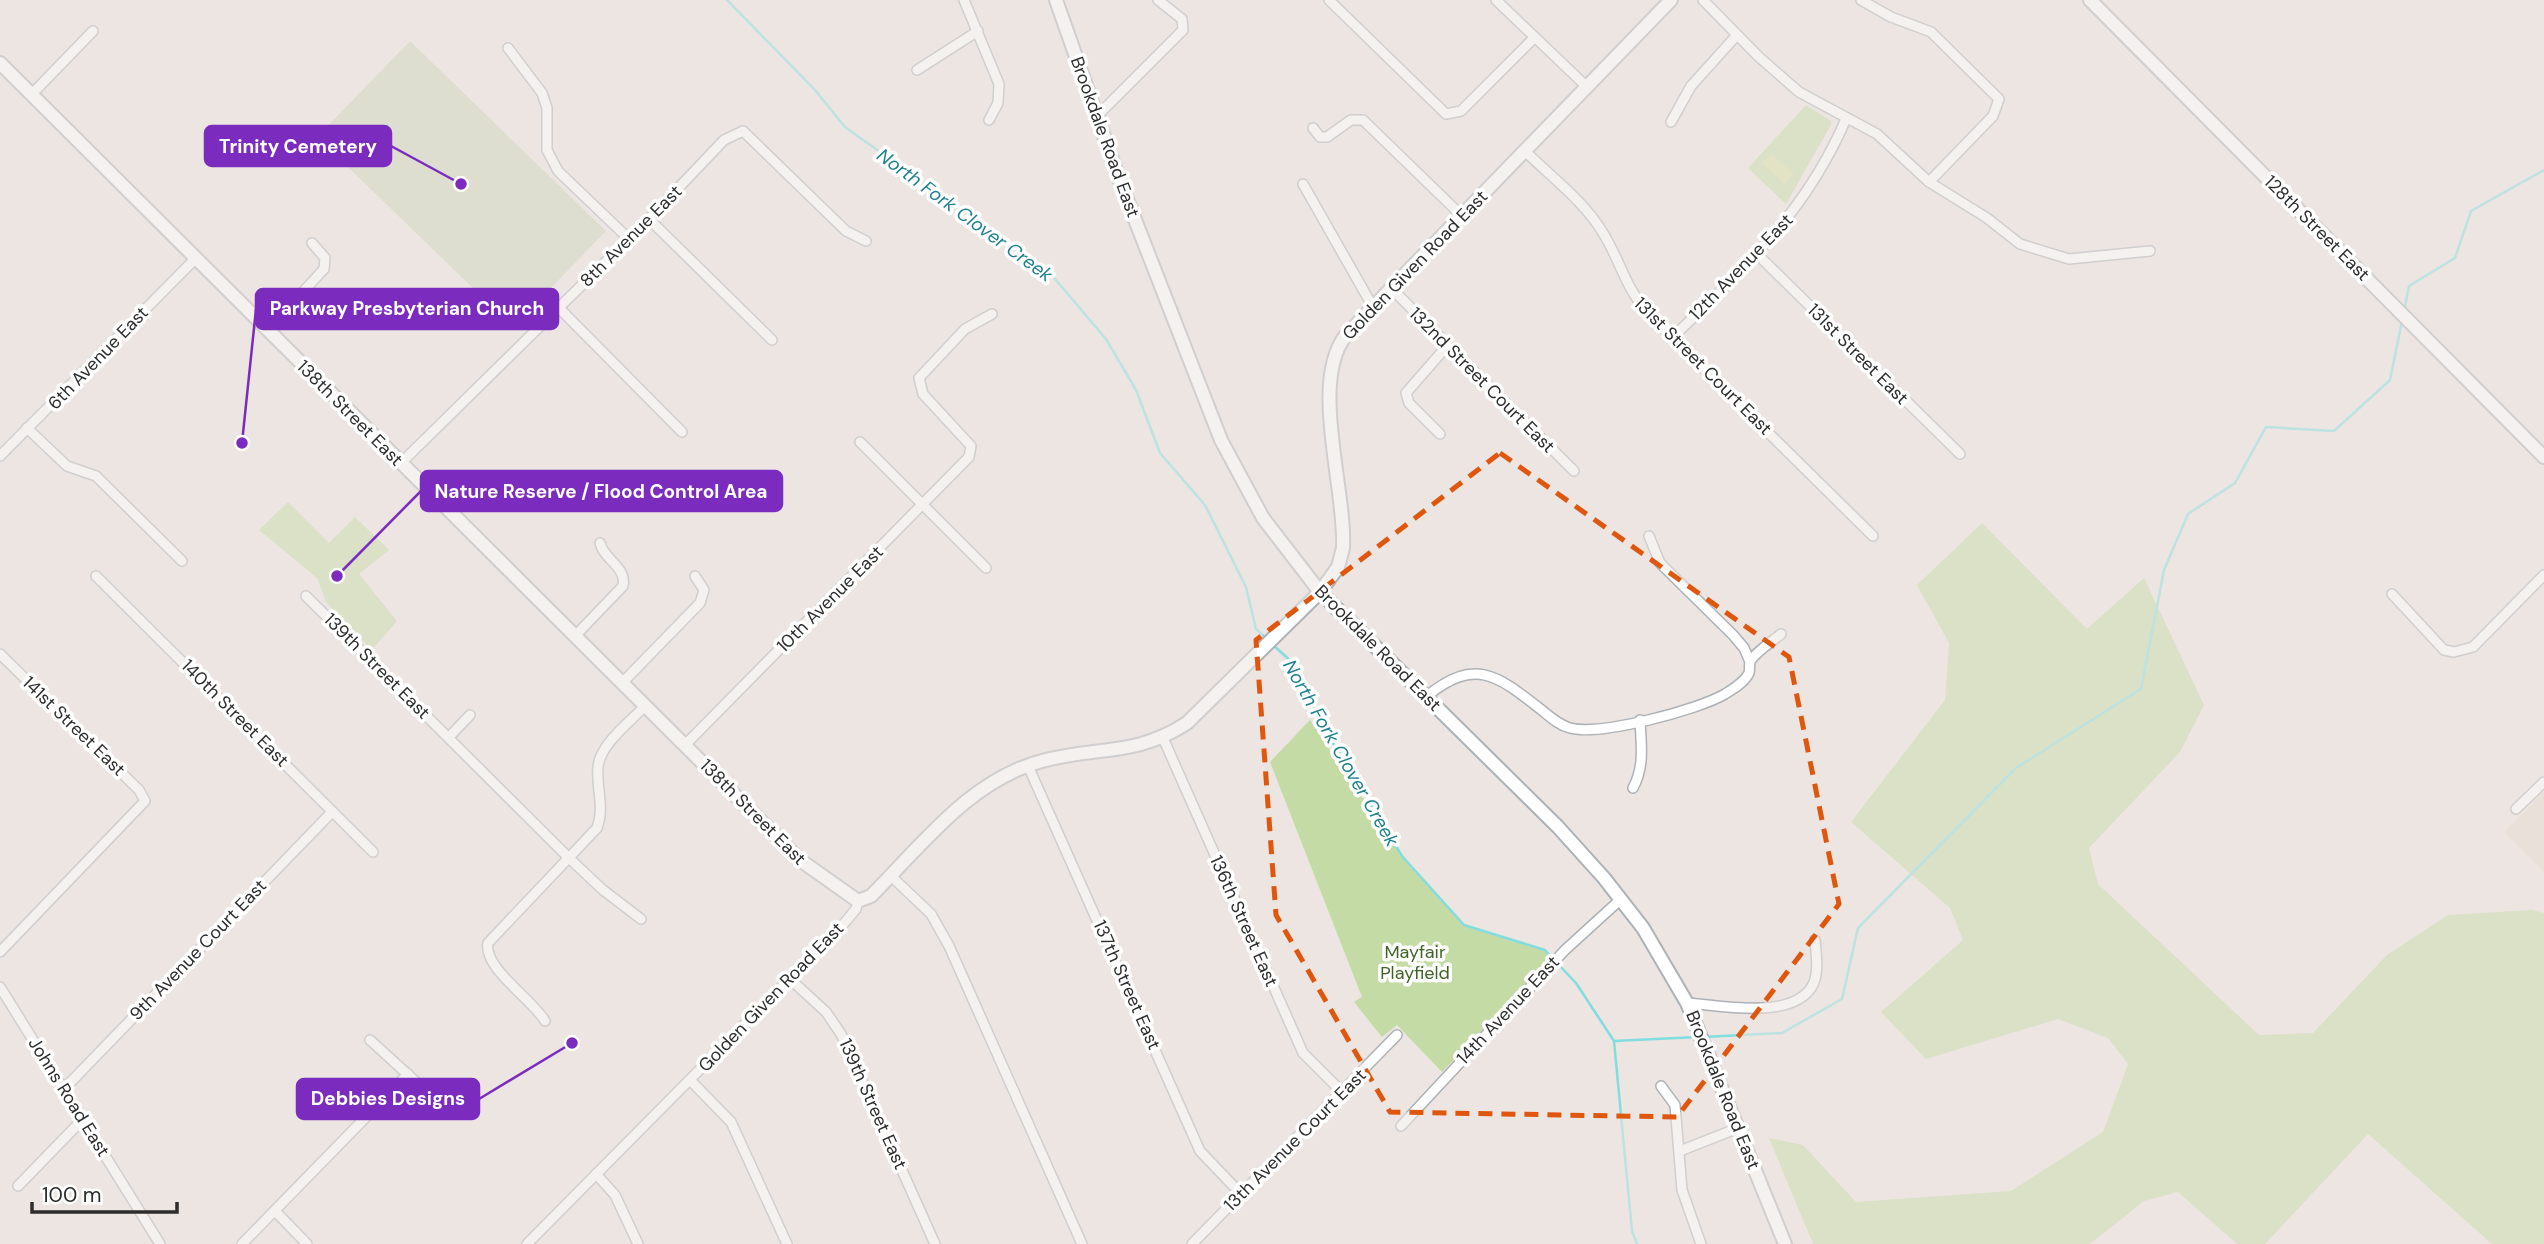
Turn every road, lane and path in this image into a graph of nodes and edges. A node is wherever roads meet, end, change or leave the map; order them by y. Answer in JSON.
{"nodes":[{"id":1,"x":964,"y":0,"type":"edge"},
{"id":2,"x":1056,"y":0,"type":"edge"},
{"id":3,"x":1158,"y":0,"type":"edge"},
{"id":4,"x":1329,"y":0,"type":"edge"},
{"id":5,"x":1496,"y":0,"type":"edge"},
{"id":6,"x":1703,"y":0,"type":"edge"},
{"id":7,"x":1861,"y":0,"type":"edge"},
{"id":8,"x":2090,"y":0,"type":"edge"},
{"id":9,"x":1664,"y":2,"type":"edge"},
{"id":10,"x":93,"y":31,"type":"dead end"},
{"id":11,"x":978,"y":32,"type":"junction"},
{"id":12,"x":1737,"y":35,"type":"junction"},
{"id":13,"x":1534,"y":38,"type":"junction"},
{"id":14,"x":508,"y":48,"type":"dead end"},
{"id":15,"x":0,"y":63,"type":"edge"},
{"id":16,"x":916,"y":70,"type":"dead end"},
{"id":17,"x":1587,"y":87,"type":"junction"},
{"id":18,"x":32,"y":95,"type":"junction"},
{"id":19,"x":1097,"y":116,"type":"junction"},
{"id":20,"x":1846,"y":119,"type":"junction"},
{"id":21,"x":989,"y":120,"type":"dead end"},
{"id":22,"x":1671,"y":122,"type":"dead end"},
{"id":23,"x":1313,"y":128,"type":"dead end"},
{"id":24,"x":1525,"y":151,"type":"junction"},
{"id":25,"x":1929,"y":181,"type":"junction"},
{"id":26,"x":1303,"y":184,"type":"dead end"},
{"id":27,"x":1462,"y":216,"type":"junction"},
{"id":28,"x":649,"y":219,"type":"junction"},
{"id":29,"x":629,"y":239,"type":"junction"},
{"id":30,"x":866,"y":241,"type":"dead end"},
{"id":31,"x":312,"y":243,"type":"dead end"},
{"id":32,"x":2150,"y":251,"type":"dead end"},
{"id":33,"x":1757,"y":254,"type":"junction"},
{"id":34,"x":195,"y":258,"type":"junction"},
{"id":35,"x":1391,"y":289,"type":"junction"},
{"id":36,"x":1373,"y":307,"type":"junction"},
{"id":37,"x":559,"y":309,"type":"junction"},
{"id":38,"x":992,"y":314,"type":"dead end"},
{"id":39,"x":267,"y":331,"type":"junction"},
{"id":40,"x":1672,"y":338,"type":"junction"},
{"id":41,"x":772,"y":340,"type":"dead end"},
{"id":42,"x":1447,"y":346,"type":"junction"},
{"id":43,"x":27,"y":428,"type":"junction"},
{"id":44,"x":682,"y":432,"type":"dead end"},
{"id":45,"x":1440,"y":434,"type":"dead end"},
{"id":46,"x":860,"y":442,"type":"dead end"},
{"id":47,"x":1960,"y":454,"type":"dead end"},
{"id":48,"x":0,"y":456,"type":"edge"},
{"id":49,"x":2544,"y":457,"type":"edge"},
{"id":50,"x":401,"y":463,"type":"junction"},
{"id":51,"x":1574,"y":471,"type":"dead end"},
{"id":52,"x":923,"y":506,"type":"junction"},
{"id":53,"x":1649,"y":536,"type":"dead end"},
{"id":54,"x":1873,"y":536,"type":"dead end"},
{"id":55,"x":600,"y":543,"type":"dead end"},
{"id":56,"x":182,"y":561,"type":"dead end"},
{"id":57,"x":986,"y":568,"type":"dead end"},
{"id":58,"x":2544,"y":575,"type":"edge"},
{"id":59,"x":96,"y":576,"type":"dead end"},
{"id":60,"x":695,"y":576,"type":"dead end"},
{"id":61,"x":1320,"y":592,"type":"junction"},
{"id":62,"x":2392,"y":594,"type":"dead end"},
{"id":63,"x":306,"y":596,"type":"dead end"},
{"id":64,"x":1781,"y":634,"type":"dead end"},
{"id":65,"x":575,"y":636,"type":"junction"},
{"id":66,"x":0,"y":654,"type":"edge"},
{"id":67,"x":1750,"y":662,"type":"junction"},
{"id":68,"x":622,"y":683,"type":"junction"},
{"id":69,"x":1427,"y":696,"type":"junction"},
{"id":70,"x":645,"y":706,"type":"junction"},
{"id":71,"x":470,"y":715,"type":"dead end"},
{"id":72,"x":1640,"y":720,"type":"junction"},
{"id":73,"x":449,"y":737,"type":"junction"},
{"id":74,"x":1163,"y":737,"type":"junction"},
{"id":75,"x":685,"y":745,"type":"junction"},
{"id":76,"x":1028,"y":766,"type":"junction"},
{"id":77,"x":2544,"y":782,"type":"edge"},
{"id":78,"x":1633,"y":788,"type":"dead end"},
{"id":79,"x":2516,"y":809,"type":"dead end"},
{"id":80,"x":332,"y":811,"type":"junction"},
{"id":81,"x":373,"y":852,"type":"dead end"},
{"id":82,"x":570,"y":859,"type":"junction"},
{"id":83,"x":891,"y":876,"type":"junction"},
{"id":84,"x":1621,"y":899,"type":"junction"},
{"id":85,"x":858,"y":901,"type":"junction"},
{"id":86,"x":641,"y":919,"type":"dead end"},
{"id":87,"x":1815,"y":940,"type":"dead end"},
{"id":88,"x":0,"y":952,"type":"edge"},
{"id":89,"x":789,"y":979,"type":"junction"},
{"id":90,"x":0,"y":987,"type":"edge"},
{"id":91,"x":1687,"y":1003,"type":"junction"},
{"id":92,"x":545,"y":1021,"type":"dead end"},
{"id":93,"x":1397,"y":1035,"type":"dead end"},
{"id":94,"x":370,"y":1040,"type":"dead end"},
{"id":95,"x":408,"y":1074,"type":"junction"},
{"id":96,"x":690,"y":1080,"type":"junction"},
{"id":97,"x":1661,"y":1086,"type":"dead end"},
{"id":98,"x":64,"y":1089,"type":"junction"},
{"id":99,"x":1342,"y":1092,"type":"junction"},
{"id":100,"x":448,"y":1111,"type":"dead end"},
{"id":101,"x":83,"y":1119,"type":"junction"},
{"id":102,"x":1401,"y":1126,"type":"dead end"},
{"id":103,"x":1738,"y":1128,"type":"junction"},
{"id":104,"x":1680,"y":1151,"type":"junction"},
{"id":105,"x":596,"y":1174,"type":"junction"},
{"id":106,"x":18,"y":1186,"type":"dead end"},
{"id":107,"x":1241,"y":1194,"type":"junction"},
{"id":108,"x":275,"y":1211,"type":"junction"},
{"id":109,"x":160,"y":1244,"type":"edge"},
{"id":110,"x":242,"y":1244,"type":"edge"},
{"id":111,"x":307,"y":1244,"type":"edge"},
{"id":112,"x":527,"y":1244,"type":"edge"},
{"id":113,"x":638,"y":1244,"type":"edge"},
{"id":114,"x":787,"y":1244,"type":"edge"},
{"id":115,"x":935,"y":1244,"type":"edge"},
{"id":116,"x":1082,"y":1244,"type":"edge"},
{"id":117,"x":1192,"y":1244,"type":"edge"},
{"id":118,"x":1702,"y":1244,"type":"edge"},
{"id":119,"x":1785,"y":1244,"type":"edge"}],
"edges":[{"from":1,"to":11,"type":"street"},
{"from":2,"to":19,"type":"street","name":"Brookdale Road East"},
{"from":3,"to":19,"type":"street"},
{"from":4,"to":13,"type":"street"},
{"from":5,"to":13,"type":"street"},
{"from":6,"to":12,"type":"street"},
{"from":7,"to":25,"type":"street"},
{"from":8,"to":49,"type":"street","name":"128th Street East"},
{"from":9,"to":17,"type":"street","name":"Golden Given Road East"},
{"from":10,"to":18,"type":"street"},
{"from":11,"to":16,"type":"street"},
{"from":11,"to":21,"type":"street"},
{"from":12,"to":20,"type":"street"},
{"from":12,"to":22,"type":"street"},
{"from":13,"to":17,"type":"street"},
{"from":14,"to":29,"type":"street"},
{"from":15,"to":18,"type":"street","name":"138th Street East"},
{"from":17,"to":24,"type":"street","name":"Golden Given Road East"},
{"from":18,"to":34,"type":"street","name":"138th Street East"},
{"from":19,"to":61,"type":"street","name":"Brookdale Road East"},
{"from":20,"to":25,"type":"street"},
{"from":20,"to":33,"type":"street","name":"12th Avenue East"},
{"from":23,"to":27,"type":"street"},
{"from":24,"to":27,"type":"street","name":"Golden Given Road East"},
{"from":24,"to":40,"type":"street","name":"131st Street Court East"},
{"from":25,"to":32,"type":"street"},
{"from":26,"to":36,"type":"street"},
{"from":27,"to":35,"type":"street","name":"Golden Given Road East"},
{"from":28,"to":29,"type":"street","name":"8th Avenue East"},
{"from":28,"to":30,"type":"street","name":"8th Avenue East"},
{"from":28,"to":41,"type":"street"},
{"from":29,"to":37,"type":"street","name":"8th Avenue East"},
{"from":31,"to":39,"type":"street"},
{"from":33,"to":40,"type":"street","name":"12th Avenue East"},
{"from":33,"to":47,"type":"street","name":"131st Street East"},
{"from":34,"to":39,"type":"street","name":"138th Street East"},
{"from":34,"to":43,"type":"street","name":"6th Avenue East"},
{"from":35,"to":36,"type":"street","name":"Golden Given Road East"},
{"from":35,"to":42,"type":"street","name":"132nd Street Court East"},
{"from":36,"to":61,"type":"street","name":"Golden Given Road East"},
{"from":37,"to":44,"type":"street"},
{"from":37,"to":50,"type":"street","name":"8th Avenue East"},
{"from":38,"to":52,"type":"street","name":"10th Avenue East"},
{"from":39,"to":50,"type":"street","name":"138th Street East"},
{"from":40,"to":54,"type":"street","name":"131st Street Court East"},
{"from":42,"to":45,"type":"street"},
{"from":42,"to":51,"type":"street","name":"132nd Street Court East"},
{"from":43,"to":48,"type":"street","name":"6th Avenue East"},
{"from":43,"to":56,"type":"street"},
{"from":46,"to":52,"type":"street"},
{"from":50,"to":65,"type":"street","name":"138th Street East"},
{"from":52,"to":57,"type":"street"},
{"from":52,"to":75,"type":"street","name":"10th Avenue East"},
{"from":53,"to":67,"type":"street"},
{"from":55,"to":65,"type":"street"},
{"from":58,"to":62,"type":"street"},
{"from":59,"to":80,"type":"street","name":"140th Street East"},
{"from":60,"to":68,"type":"street"},
{"from":61,"to":69,"type":"street","name":"Brookdale Road East"},
{"from":61,"to":74,"type":"street","name":"Golden Given Road East"},
{"from":63,"to":73,"type":"street","name":"139th Street East"},
{"from":64,"to":67,"type":"street"},
{"from":65,"to":68,"type":"street","name":"138th Street East"},
{"from":66,"to":88,"type":"street","name":"141st Street East"},
{"from":67,"to":72,"type":"street"},
{"from":68,"to":70,"type":"street","name":"138th Street East"},
{"from":69,"to":72,"type":"street"},
{"from":69,"to":84,"type":"street","name":"Brookdale Road East"},
{"from":70,"to":75,"type":"street","name":"138th Street East"},
{"from":70,"to":82,"type":"street"},
{"from":71,"to":73,"type":"street"},
{"from":72,"to":78,"type":"street"},
{"from":73,"to":82,"type":"street","name":"139th Street East"},
{"from":74,"to":76,"type":"street","name":"Golden Given Road East"},
{"from":74,"to":99,"type":"street","name":"136th Street East"},
{"from":75,"to":85,"type":"street","name":"138th Street East"},
{"from":76,"to":83,"type":"street","name":"Golden Given Road East"},
{"from":76,"to":107,"type":"street","name":"137th Street East"},
{"from":77,"to":79,"type":"street"},
{"from":80,"to":81,"type":"street","name":"140th Street East"},
{"from":80,"to":98,"type":"street","name":"9th Avenue Court East"},
{"from":82,"to":86,"type":"street","name":"139th Street East"},
{"from":82,"to":92,"type":"street"},
{"from":83,"to":85,"type":"street","name":"Golden Given Road East"},
{"from":83,"to":116,"type":"street"},
{"from":84,"to":91,"type":"street","name":"Brookdale Road East"},
{"from":84,"to":102,"type":"street","name":"14th Avenue East"},
{"from":85,"to":89,"type":"street","name":"Golden Given Road East"},
{"from":87,"to":91,"type":"street"},
{"from":89,"to":96,"type":"street","name":"Golden Given Road East"},
{"from":89,"to":115,"type":"street","name":"139th Street East"},
{"from":90,"to":98,"type":"street","name":"Johns Road East"},
{"from":91,"to":103,"type":"street","name":"Brookdale Road East"},
{"from":93,"to":99,"type":"street","name":"13th Avenue Court East"},
{"from":94,"to":95,"type":"street"},
{"from":95,"to":100,"type":"street"},
{"from":95,"to":108,"type":"street"},
{"from":96,"to":105,"type":"street","name":"Golden Given Road East"},
{"from":96,"to":114,"type":"street"},
{"from":97,"to":104,"type":"street"},
{"from":98,"to":101,"type":"street","name":"Johns Road East"},
{"from":99,"to":107,"type":"street","name":"13th Avenue Court East"},
{"from":101,"to":106,"type":"street"},
{"from":101,"to":109,"type":"street","name":"Johns Road East"},
{"from":103,"to":104,"type":"street"},
{"from":103,"to":119,"type":"street","name":"Brookdale Road East"},
{"from":104,"to":118,"type":"street"},
{"from":105,"to":112,"type":"street","name":"Golden Given Road East"},
{"from":105,"to":113,"type":"street"},
{"from":107,"to":117,"type":"street","name":"13th Avenue Court East"},
{"from":108,"to":110,"type":"street"},
{"from":108,"to":111,"type":"street"}]}
